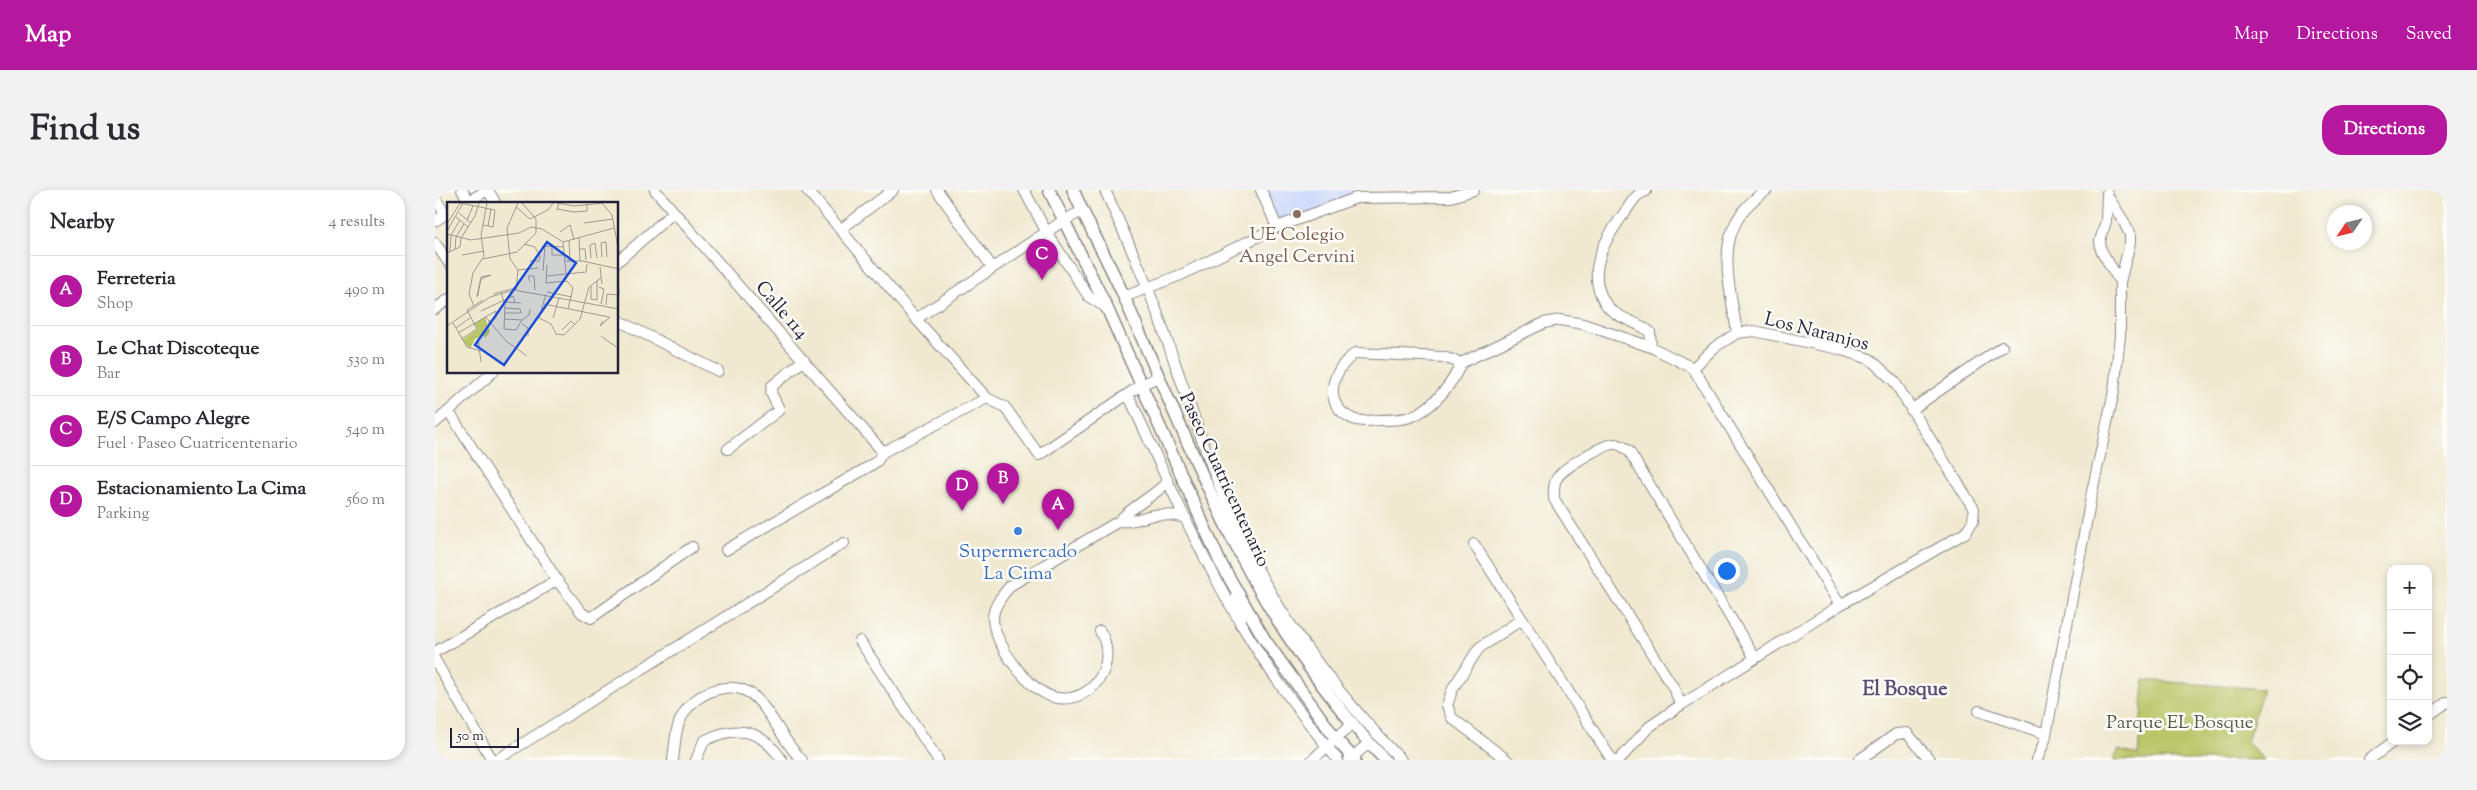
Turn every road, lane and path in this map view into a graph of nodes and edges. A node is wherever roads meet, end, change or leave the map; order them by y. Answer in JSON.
{"nodes":[{"id":1,"x":461,"y":190,"type":"edge"},
{"id":2,"x":488,"y":190,"type":"edge"},
{"id":3,"x":655,"y":190,"type":"edge"},
{"id":4,"x":807,"y":190,"type":"edge"},
{"id":5,"x":893,"y":190,"type":"edge"},
{"id":6,"x":937,"y":190,"type":"edge"},
{"id":7,"x":1024,"y":190,"type":"edge"},
{"id":8,"x":1049,"y":190,"type":"edge"},
{"id":9,"x":1073,"y":190,"type":"edge"},
{"id":10,"x":1105,"y":190,"type":"edge"},
{"id":11,"x":1261,"y":190,"type":"edge"},
{"id":12,"x":1473,"y":190,"type":"edge"},
{"id":13,"x":1767,"y":190,"type":"edge"},
{"id":14,"x":1646,"y":191,"type":"edge"},
{"id":15,"x":2107,"y":192,"type":"edge"},
{"id":16,"x":435,"y":198,"type":"edge"},
{"id":17,"x":467,"y":202,"type":"edge"},
{"id":18,"x":470,"y":202,"type":"edge"},
{"id":19,"x":495,"y":202,"type":"edge"},
{"id":20,"x":1082,"y":211,"type":"junction"},
{"id":21,"x":674,"y":212,"type":"junction"},
{"id":22,"x":447,"y":213,"type":"edge"},
{"id":23,"x":435,"y":221,"type":"edge"},
{"id":24,"x":1063,"y":221,"type":"junction"},
{"id":25,"x":2106,"y":221,"type":"junction"},
{"id":26,"x":2124,"y":222,"type":"junction"},
{"id":27,"x":1277,"y":227,"type":"junction"},
{"id":28,"x":839,"y":230,"type":"junction"},
{"id":29,"x":1047,"y":233,"type":"junction"},
{"id":30,"x":435,"y":243,"type":"edge"},
{"id":31,"x":447,"y":260,"type":"edge"},
{"id":32,"x":619,"y":260,"type":"edge"},
{"id":33,"x":992,"y":267,"type":"junction"},
{"id":34,"x":2120,"y":282,"type":"junction"},
{"id":35,"x":1149,"y":289,"type":"junction"},
{"id":36,"x":1124,"y":297,"type":"junction"},
{"id":37,"x":447,"y":300,"type":"edge"},
{"id":38,"x":1107,"y":308,"type":"junction"},
{"id":39,"x":435,"y":309,"type":"edge"},
{"id":40,"x":916,"y":319,"type":"junction"},
{"id":41,"x":619,"y":321,"type":"edge"},
{"id":42,"x":1737,"y":333,"type":"junction"},
{"id":43,"x":1651,"y":347,"type":"junction"},
{"id":44,"x":2002,"y":347,"type":"dead end"},
{"id":45,"x":804,"y":360,"type":"junction"},
{"id":46,"x":1461,"y":363,"type":"junction"},
{"id":47,"x":1693,"y":368,"type":"junction"},
{"id":48,"x":718,"y":371,"type":"dead end"},
{"id":49,"x":491,"y":374,"type":"edge"},
{"id":50,"x":1158,"y":377,"type":"junction"},
{"id":51,"x":1141,"y":386,"type":"junction"},
{"id":52,"x":1128,"y":394,"type":"junction"},
{"id":53,"x":987,"y":398,"type":"junction"},
{"id":54,"x":1911,"y":410,"type":"junction"},
{"id":55,"x":449,"y":412,"type":"junction"},
{"id":56,"x":435,"y":423,"type":"edge"},
{"id":57,"x":728,"y":449,"type":"dead end"},
{"id":58,"x":883,"y":452,"type":"junction"},
{"id":59,"x":1168,"y":481,"type":"junction"},
{"id":60,"x":1186,"y":518,"type":"junction"},
{"id":61,"x":1119,"y":521,"type":"junction"},
{"id":62,"x":844,"y":543,"type":"dead end"},
{"id":63,"x":1474,"y":544,"type":"dead end"},
{"id":64,"x":692,"y":546,"type":"dead end"},
{"id":65,"x":726,"y":550,"type":"dead end"},
{"id":66,"x":557,"y":580,"type":"junction"},
{"id":67,"x":1265,"y":582,"type":"junction"},
{"id":68,"x":1236,"y":589,"type":"junction"},
{"id":69,"x":1266,"y":598,"type":"junction"},
{"id":70,"x":1841,"y":605,"type":"junction"},
{"id":71,"x":1522,"y":619,"type":"junction"},
{"id":72,"x":1241,"y":624,"type":"junction"},
{"id":73,"x":1100,"y":631,"type":"dead end"},
{"id":74,"x":860,"y":641,"type":"dead end"},
{"id":75,"x":435,"y":652,"type":"edge"},
{"id":76,"x":1755,"y":658,"type":"junction"},
{"id":77,"x":435,"y":660,"type":"edge"},
{"id":78,"x":1336,"y":694,"type":"junction"},
{"id":79,"x":2447,"y":702,"type":"edge"},
{"id":80,"x":1681,"y":705,"type":"junction"},
{"id":81,"x":1979,"y":711,"type":"dead end"},
{"id":82,"x":2432,"y":713,"type":"edge"},
{"id":83,"x":1353,"y":723,"type":"junction"},
{"id":84,"x":2046,"y":734,"type":"junction"},
{"id":85,"x":1332,"y":743,"type":"junction"},
{"id":86,"x":1369,"y":743,"type":"junction"},
{"id":87,"x":2390,"y":745,"type":"edge"},
{"id":88,"x":1352,"y":759,"type":"edge"},
{"id":89,"x":1398,"y":759,"type":"edge"},
{"id":90,"x":673,"y":760,"type":"edge"},
{"id":91,"x":696,"y":760,"type":"edge"},
{"id":92,"x":782,"y":760,"type":"edge"},
{"id":93,"x":802,"y":760,"type":"edge"},
{"id":94,"x":938,"y":760,"type":"edge"},
{"id":95,"x":1312,"y":760,"type":"edge"},
{"id":96,"x":1339,"y":760,"type":"edge"},
{"id":97,"x":1385,"y":760,"type":"edge"},
{"id":98,"x":1507,"y":760,"type":"edge"},
{"id":99,"x":1612,"y":760,"type":"edge"},
{"id":100,"x":1619,"y":760,"type":"edge"},
{"id":101,"x":1859,"y":760,"type":"edge"},
{"id":102,"x":1930,"y":760,"type":"edge"},
{"id":103,"x":2037,"y":760,"type":"edge"},
{"id":104,"x":2369,"y":760,"type":"edge"}],
"edges":[{"from":1,"to":17,"type":"street"},
{"from":2,"to":18,"type":"street"},
{"from":2,"to":19,"type":"street"},
{"from":3,"to":21,"type":"street","name":"Calle 114"},
{"from":4,"to":28,"type":"street"},
{"from":5,"to":28,"type":"street"},
{"from":6,"to":33,"type":"street"},
{"from":7,"to":29,"type":"street"},
{"from":8,"to":24,"type":"street","name":"Paseo Cuatricentenario"},
{"from":9,"to":20,"type":"street","name":"Paseo Cuatricentenario"},
{"from":10,"to":35,"type":"street","name":"Paseo Cuatricentenario"},
{"from":11,"to":27,"type":"street"},
{"from":12,"to":27,"type":"street"},
{"from":13,"to":42,"type":"street"},
{"from":14,"to":43,"type":"street"},
{"from":15,"to":25,"type":"street"},
{"from":15,"to":26,"type":"street"},
{"from":16,"to":22,"type":"street"},
{"from":20,"to":24,"type":"street"},
{"from":20,"to":36,"type":"street","name":"Paseo Cuatricentenario"},
{"from":21,"to":32,"type":"street"},
{"from":21,"to":45,"type":"street","name":"Calle 114"},
{"from":22,"to":23,"type":"street"},
{"from":24,"to":29,"type":"street"},
{"from":24,"to":38,"type":"street","name":"Paseo Cuatricentenario"},
{"from":25,"to":26,"type":"street"},
{"from":25,"to":34,"type":"street"},
{"from":26,"to":34,"type":"street"},
{"from":27,"to":35,"type":"street"},
{"from":28,"to":40,"type":"street"},
{"from":29,"to":33,"type":"street"},
{"from":29,"to":38,"type":"street"},
{"from":30,"to":31,"type":"street"},
{"from":33,"to":40,"type":"street"},
{"from":34,"to":84,"type":"street"},
{"from":35,"to":36,"type":"street"},
{"from":35,"to":67,"type":"street","name":"Paseo Cuatricentenario"},
{"from":36,"to":50,"type":"street","name":"Paseo Cuatricentenario"},
{"from":37,"to":39,"type":"street"},
{"from":38,"to":51,"type":"street","name":"Paseo Cuatricentenario"},
{"from":40,"to":53,"type":"street"},
{"from":41,"to":48,"type":"street"},
{"from":42,"to":47,"type":"street","name":"Los Naranjos"},
{"from":42,"to":54,"type":"street","name":"Los Naranjos"},
{"from":43,"to":46,"type":"street"},
{"from":43,"to":47,"type":"street"},
{"from":44,"to":54,"type":"street"},
{"from":45,"to":57,"type":"street"},
{"from":45,"to":58,"type":"street","name":"Calle 114"},
{"from":46,"to":46,"type":"street"},
{"from":47,"to":70,"type":"street"},
{"from":49,"to":55,"type":"street"},
{"from":50,"to":51,"type":"street"},
{"from":50,"to":69,"type":"street","name":"Paseo Cuatricentenario"},
{"from":51,"to":52,"type":"street"},
{"from":51,"to":68,"type":"street","name":"Paseo Cuatricentenario"},
{"from":52,"to":53,"type":"street"},
{"from":52,"to":59,"type":"street","name":"Paseo Cuatricentenario"},
{"from":53,"to":58,"type":"street"},
{"from":54,"to":70,"type":"street","name":"Los Naranjos"},
{"from":55,"to":56,"type":"street"},
{"from":55,"to":66,"type":"street"},
{"from":58,"to":65,"type":"street"},
{"from":59,"to":60,"type":"street","name":"Paseo Cuatricentenario"},
{"from":59,"to":61,"type":"street"},
{"from":60,"to":61,"type":"street"},
{"from":60,"to":72,"type":"street","name":"Paseo Cuatricentenario"},
{"from":61,"to":73,"type":"street"},
{"from":62,"to":77,"type":"street"},
{"from":63,"to":71,"type":"street"},
{"from":64,"to":66,"type":"street"},
{"from":66,"to":75,"type":"street"},
{"from":67,"to":69,"type":"street"},
{"from":67,"to":78,"type":"street","name":"Paseo Cuatricentenario"},
{"from":68,"to":72,"type":"street"},
{"from":68,"to":85,"type":"street","name":"Paseo Cuatricentenario"},
{"from":69,"to":78,"type":"street","name":"Paseo Cuatricentenario"},
{"from":70,"to":76,"type":"street"},
{"from":71,"to":98,"type":"street"},
{"from":71,"to":99,"type":"street"},
{"from":72,"to":85,"type":"street","name":"Paseo Cuatricentenario"},
{"from":74,"to":94,"type":"street"},
{"from":76,"to":80,"type":"street"},
{"from":76,"to":80,"type":"street"},
{"from":78,"to":83,"type":"street","name":"Paseo Cuatricentenario"},
{"from":78,"to":89,"type":"street","name":"Paseo Cuatricentenario"},
{"from":79,"to":82,"type":"street"},
{"from":80,"to":100,"type":"street"},
{"from":81,"to":84,"type":"street"},
{"from":83,"to":85,"type":"street"},
{"from":83,"to":86,"type":"street","name":"Paseo Cuatricentenario"},
{"from":84,"to":103,"type":"street"},
{"from":85,"to":88,"type":"street","name":"Paseo Cuatricentenario"},
{"from":85,"to":95,"type":"street"},
{"from":85,"to":96,"type":"street","name":"Paseo Cuatricentenario"},
{"from":86,"to":88,"type":"street"},
{"from":86,"to":97,"type":"street","name":"Paseo Cuatricentenario"},
{"from":87,"to":104,"type":"street"},
{"from":90,"to":93,"type":"street"},
{"from":91,"to":92,"type":"street"},
{"from":101,"to":102,"type":"street"}]}
